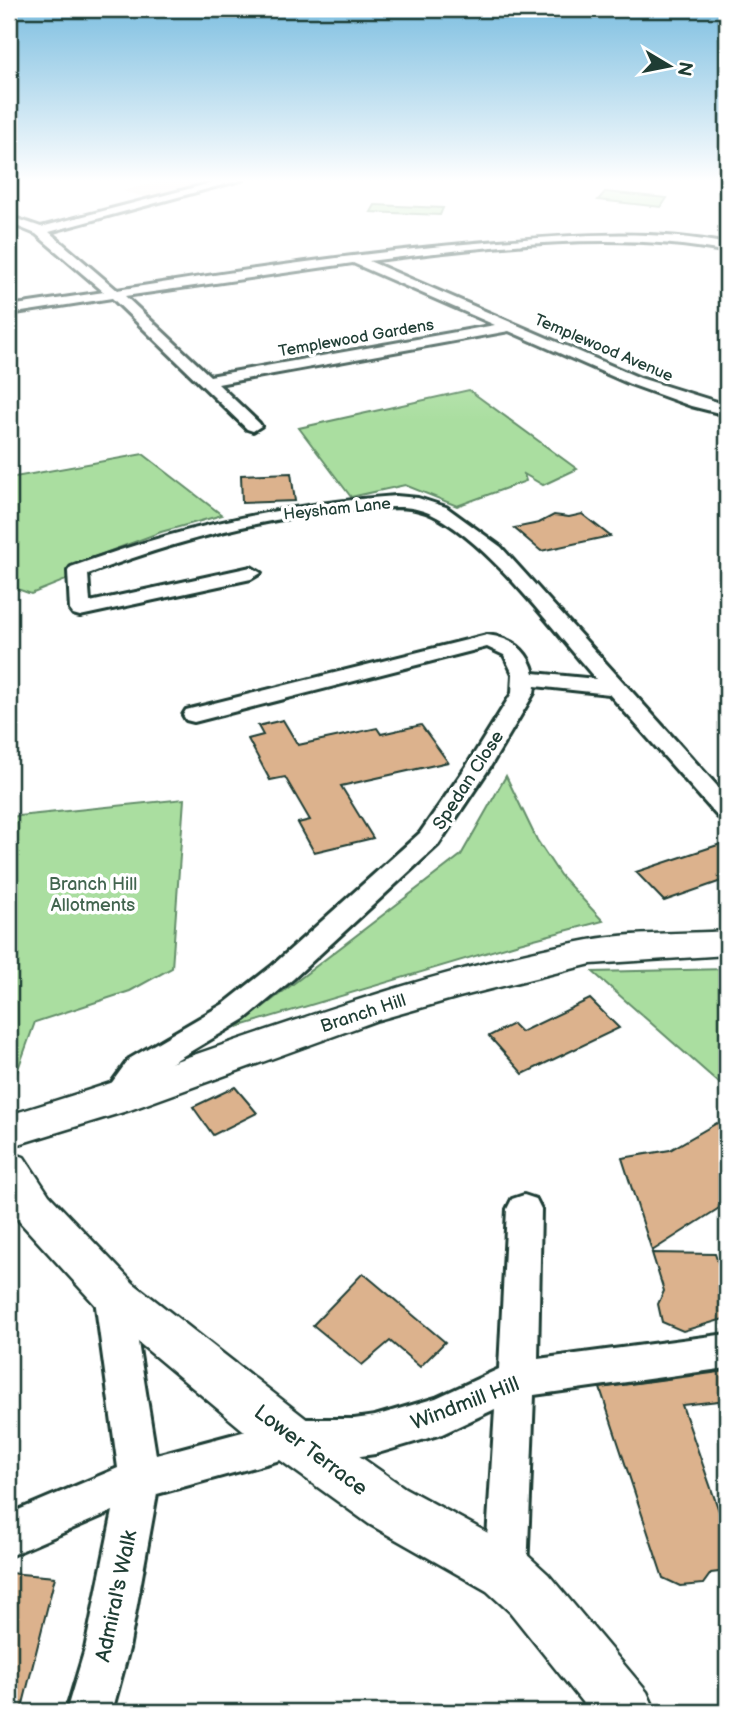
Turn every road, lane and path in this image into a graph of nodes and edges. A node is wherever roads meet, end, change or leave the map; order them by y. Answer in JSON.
{"nodes":[{"id":1,"x":74,"y":259,"type":"edge"},
{"id":2,"x":353,"y":259,"type":"edge"},
{"id":3,"x":355,"y":259,"type":"edge"},
{"id":4,"x":115,"y":294,"type":"junction"},
{"id":5,"x":9,"y":310,"type":"edge"},
{"id":6,"x":510,"y":327,"type":"junction"},
{"id":7,"x":208,"y":382,"type":"junction"},
{"id":8,"x":727,"y":410,"type":"edge"},
{"id":9,"x":253,"y":426,"type":"dead end"},
{"id":10,"x":251,"y":573,"type":"dead end"},
{"id":11,"x":527,"y":679,"type":"junction"},
{"id":12,"x":617,"y":688,"type":"junction"},
{"id":13,"x":194,"y":715,"type":"dead end"},
{"id":14,"x":727,"y":812,"type":"edge"},
{"id":15,"x":727,"y":943,"type":"edge"},
{"id":16,"x":116,"y":1099,"type":"junction"},
{"id":17,"x":9,"y":1131,"type":"edge"},
{"id":18,"x":9,"y":1169,"type":"edge"},
{"id":19,"x":524,"y":1209,"type":"dead end"},
{"id":20,"x":112,"y":1292,"type":"junction"},
{"id":21,"x":727,"y":1351,"type":"edge"},
{"id":22,"x":516,"y":1380,"type":"junction"},
{"id":23,"x":290,"y":1438,"type":"junction"},
{"id":24,"x":140,"y":1479,"type":"junction"},
{"id":25,"x":9,"y":1535,"type":"edge"},
{"id":26,"x":506,"y":1572,"type":"junction"},
{"id":27,"x":89,"y":1712,"type":"edge"},
{"id":28,"x":627,"y":1712,"type":"edge"}],
"edges":[{"from":1,"to":4,"type":"street"},
{"from":2,"to":4,"type":"street"},
{"from":3,"to":6,"type":"street","name":"Templewood Avenue"},
{"from":4,"to":5,"type":"street"},
{"from":4,"to":7,"type":"street"},
{"from":6,"to":7,"type":"street","name":"Templewood Gardens"},
{"from":6,"to":8,"type":"street","name":"Templewood Avenue"},
{"from":7,"to":9,"type":"street"},
{"from":10,"to":12,"type":"street","name":"Heysham Lane"},
{"from":11,"to":12,"type":"street"},
{"from":11,"to":13,"type":"street"},
{"from":11,"to":16,"type":"street","name":"Spedan Close"},
{"from":12,"to":14,"type":"street","name":"Heysham Lane"},
{"from":15,"to":16,"type":"street","name":"Branch Hill"},
{"from":16,"to":17,"type":"street","name":"Branch Hill"},
{"from":18,"to":20,"type":"street","name":"Lower Terrace"},
{"from":19,"to":22,"type":"street"},
{"from":20,"to":23,"type":"street","name":"Lower Terrace"},
{"from":20,"to":24,"type":"street","name":"Admiral's Walk"},
{"from":21,"to":22,"type":"street","name":"Windmill Hill"},
{"from":22,"to":23,"type":"street","name":"Windmill Hill"},
{"from":22,"to":26,"type":"street"},
{"from":23,"to":24,"type":"street","name":"Windmill Hill"},
{"from":23,"to":26,"type":"street","name":"Lower Terrace"},
{"from":24,"to":25,"type":"street","name":"Windmill Hill"},
{"from":24,"to":27,"type":"street","name":"Admiral's Walk"},
{"from":26,"to":28,"type":"street","name":"Lower Terrace"}]}
